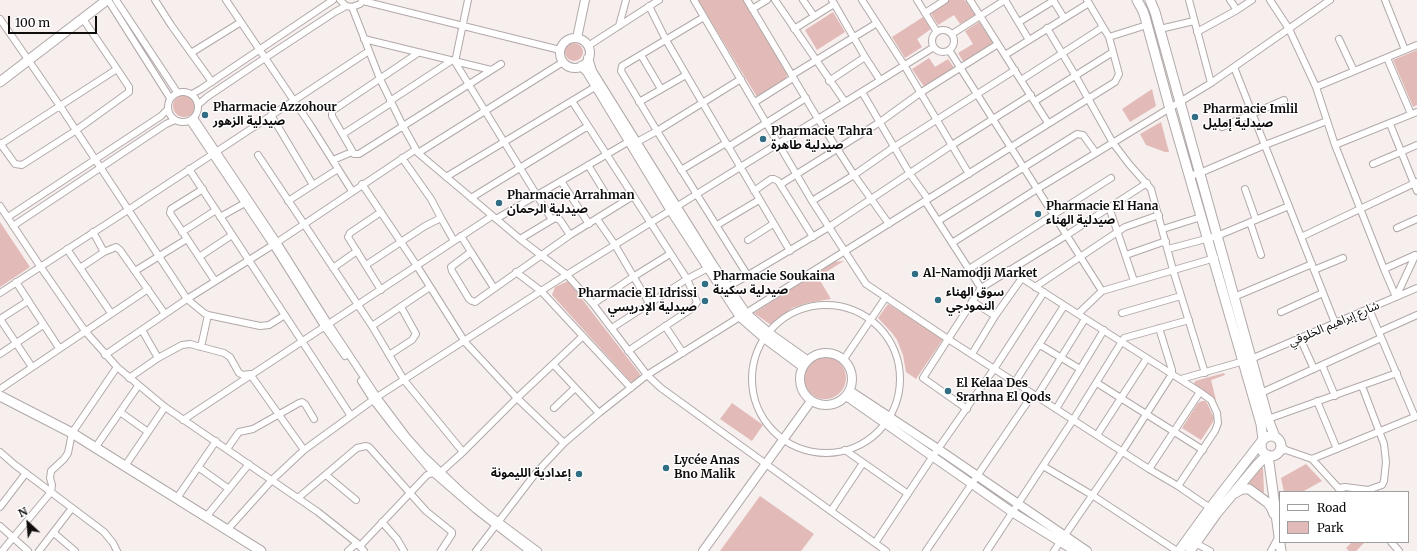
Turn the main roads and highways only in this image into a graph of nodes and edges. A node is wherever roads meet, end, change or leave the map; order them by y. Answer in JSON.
{"nodes":[{"id":1,"x":108,"y":0,"type":"edge"},
{"id":2,"x":1137,"y":0,"type":"edge"},
{"id":3,"x":1150,"y":0,"type":"edge"},
{"id":4,"x":0,"y":82,"type":"edge"},
{"id":5,"x":1247,"y":361,"type":"junction"},
{"id":6,"x":0,"y":396,"type":"edge"},
{"id":7,"x":1262,"y":441,"type":"junction"},
{"id":8,"x":1276,"y":449,"type":"junction"},
{"id":9,"x":1227,"y":501,"type":"junction"},
{"id":10,"x":1213,"y":510,"type":"junction"},
{"id":11,"x":1276,"y":519,"type":"junction"},
{"id":12,"x":1279,"y":542,"type":"edge"},
{"id":13,"x":1192,"y":547,"type":"edge"},
{"id":14,"x":261,"y":551,"type":"edge"},
{"id":15,"x":1178,"y":551,"type":"edge"}],
"edges":[{"from":1,"to":4,"type":"main road"},
{"from":2,"to":5,"type":"main road"},
{"from":3,"to":5,"type":"main road"},
{"from":5,"to":7,"type":"main road"},
{"from":5,"to":8,"type":"main road"},
{"from":6,"to":14,"type":"main road"},
{"from":7,"to":8,"type":"main road"},
{"from":7,"to":8,"type":"main road"},
{"from":7,"to":10,"type":"main road"},
{"from":8,"to":9,"type":"main road"},
{"from":8,"to":11,"type":"main road"},
{"from":9,"to":10,"type":"main road"},
{"from":9,"to":11,"type":"main road"},
{"from":10,"to":13,"type":"main road"},
{"from":10,"to":15,"type":"main road"},
{"from":11,"to":12,"type":"main road"}]}
